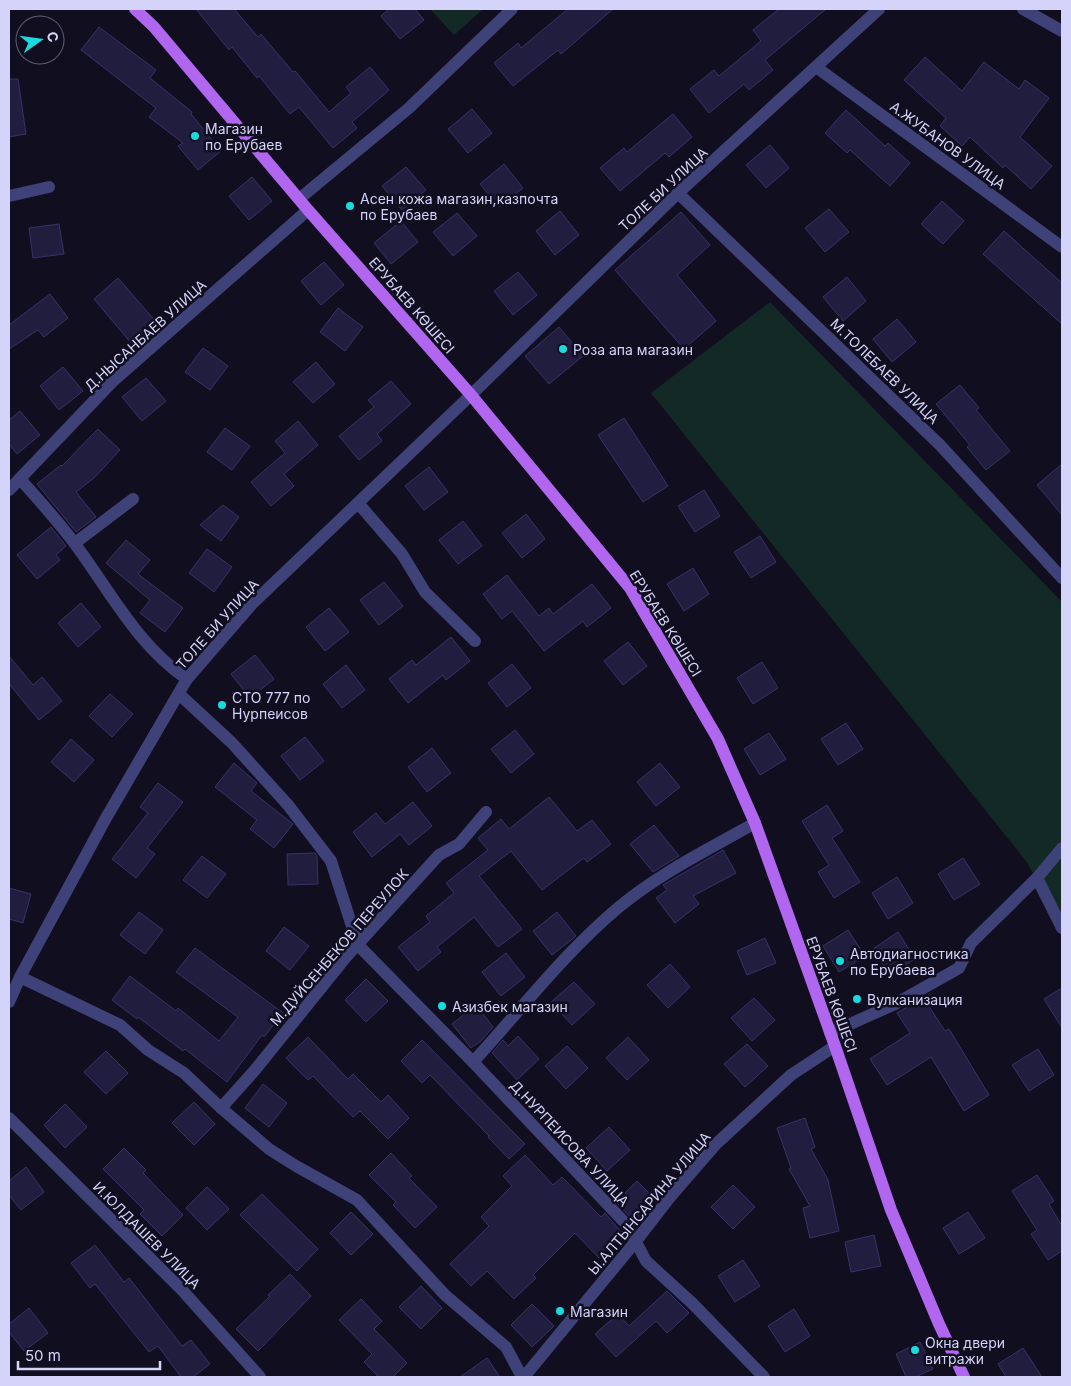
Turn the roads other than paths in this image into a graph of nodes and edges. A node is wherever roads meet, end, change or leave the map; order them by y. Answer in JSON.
{"nodes":[{"id":1,"x":135,"y":9,"type":"edge"},
{"id":2,"x":512,"y":9,"type":"edge"},
{"id":3,"x":879,"y":9,"type":"edge"},
{"id":4,"x":1023,"y":9,"type":"edge"},
{"id":5,"x":1062,"y":31,"type":"edge"},
{"id":6,"x":816,"y":68,"type":"junction"},
{"id":7,"x":48,"y":187,"type":"dead end"},
{"id":8,"x":678,"y":193,"type":"junction"},
{"id":9,"x":9,"y":196,"type":"edge"},
{"id":10,"x":299,"y":199,"type":"junction"},
{"id":11,"x":308,"y":210,"type":"junction"},
{"id":12,"x":1062,"y":247,"type":"edge"},
{"id":13,"x":471,"y":395,"type":"junction"},
{"id":14,"x":20,"y":479,"type":"junction"},
{"id":15,"x":9,"y":490,"type":"edge"},
{"id":16,"x":133,"y":499,"type":"dead end"},
{"id":17,"x":358,"y":503,"type":"junction"},
{"id":18,"x":75,"y":543,"type":"junction"},
{"id":19,"x":1062,"y":578,"type":"edge"},
{"id":20,"x":475,"y":641,"type":"dead end"},
{"id":21,"x":187,"y":679,"type":"junction"},
{"id":22,"x":179,"y":694,"type":"junction"},
{"id":23,"x":486,"y":812,"type":"dead end"},
{"id":24,"x":755,"y":823,"type":"junction"},
{"id":25,"x":1062,"y":848,"type":"edge"},
{"id":26,"x":1037,"y":878,"type":"junction"},
{"id":27,"x":1062,"y":928,"type":"edge"},
{"id":28,"x":358,"y":945,"type":"junction"},
{"id":29,"x":20,"y":977,"type":"junction"},
{"id":30,"x":9,"y":1002,"type":"edge"},
{"id":31,"x":830,"y":1033,"type":"junction"},
{"id":32,"x":835,"y":1046,"type":"junction"},
{"id":33,"x":473,"y":1062,"type":"junction"},
{"id":34,"x":221,"y":1108,"type":"junction"},
{"id":35,"x":9,"y":1118,"type":"edge"},
{"id":36,"x":636,"y":1241,"type":"junction"},
{"id":37,"x":260,"y":1377,"type":"edge"},
{"id":38,"x":523,"y":1377,"type":"edge"},
{"id":39,"x":764,"y":1377,"type":"edge"},
{"id":40,"x":964,"y":1377,"type":"edge"}],
"edges":[{"from":1,"to":10,"type":"main road","name":"ЕРУБАЕВ КӨШЕСІ"},
{"from":2,"to":10,"type":"street"},
{"from":3,"to":6,"type":"street","name":"ТОЛЕ БИ УЛИЦА"},
{"from":4,"to":5,"type":"street"},
{"from":6,"to":8,"type":"street","name":"ТОЛЕ БИ УЛИЦА"},
{"from":6,"to":12,"type":"street","name":"А.ЖУБАНОВ УЛИЦА"},
{"from":7,"to":9,"type":"street"},
{"from":8,"to":13,"type":"street","name":"ТОЛЕ БИ УЛИЦА"},
{"from":8,"to":19,"type":"street","name":"М.ТОЛЕБАЕВ УЛИЦА"},
{"from":10,"to":11,"type":"main road","name":"ЕРУБАЕВ КӨШЕСІ"},
{"from":11,"to":13,"type":"main road","name":"ЕРУБАЕВ КӨШЕСІ"},
{"from":11,"to":14,"type":"street","name":"Д.НЫСАНБАЕВ УЛИЦА"},
{"from":13,"to":17,"type":"street","name":"ТОЛЕ БИ УЛИЦА"},
{"from":13,"to":24,"type":"main road","name":"ЕРУБАЕВ КӨШЕСІ"},
{"from":14,"to":15,"type":"street","name":"Д.НЫСАНБАЕВ УЛИЦА"},
{"from":14,"to":18,"type":"street"},
{"from":16,"to":18,"type":"street"},
{"from":17,"to":20,"type":"street"},
{"from":17,"to":21,"type":"street","name":"ТОЛЕ БИ УЛИЦА"},
{"from":18,"to":21,"type":"street"},
{"from":21,"to":22,"type":"street","name":"ТОЛЕ БИ УЛИЦА"},
{"from":22,"to":28,"type":"street","name":"Д.НУРПЕИСОВА УЛИЦА"},
{"from":22,"to":29,"type":"street","name":"ТОЛЕ БИ УЛИЦА"},
{"from":23,"to":28,"type":"street","name":"М.ДУЙСЕНБЕКОВ ПЕРЕУЛОК"},
{"from":24,"to":31,"type":"main road","name":"ЕРУБАЕВ КӨШЕСІ"},
{"from":24,"to":33,"type":"street"},
{"from":25,"to":26,"type":"street"},
{"from":26,"to":27,"type":"street"},
{"from":26,"to":31,"type":"street"},
{"from":28,"to":33,"type":"street","name":"Д.НУРПЕИСОВА УЛИЦА"},
{"from":28,"to":34,"type":"street","name":"М.ДУЙСЕНБЕКОВ ПЕРЕУЛОК"},
{"from":29,"to":30,"type":"street","name":"ТОЛЕ БИ УЛИЦА"},
{"from":29,"to":34,"type":"street"},
{"from":31,"to":32,"type":"main road","name":"ЕРУБАЕВ КӨШЕСІ"},
{"from":32,"to":36,"type":"street","name":"Ы.АЛТЫНСАРИНА УЛИЦА"},
{"from":32,"to":40,"type":"main road","name":"ЕРУБАЕВ КӨШЕСІ"},
{"from":33,"to":36,"type":"street","name":"Д.НУРПЕИСОВА УЛИЦА"},
{"from":34,"to":38,"type":"street"},
{"from":35,"to":37,"type":"street","name":"И.ЮЛДАШЕВ УЛИЦА"},
{"from":36,"to":38,"type":"street","name":"Ы.АЛТЫНСАРИНА УЛИЦА"},
{"from":36,"to":39,"type":"street","name":"Д.НУРПЕИСОВА УЛИЦА"}]}
